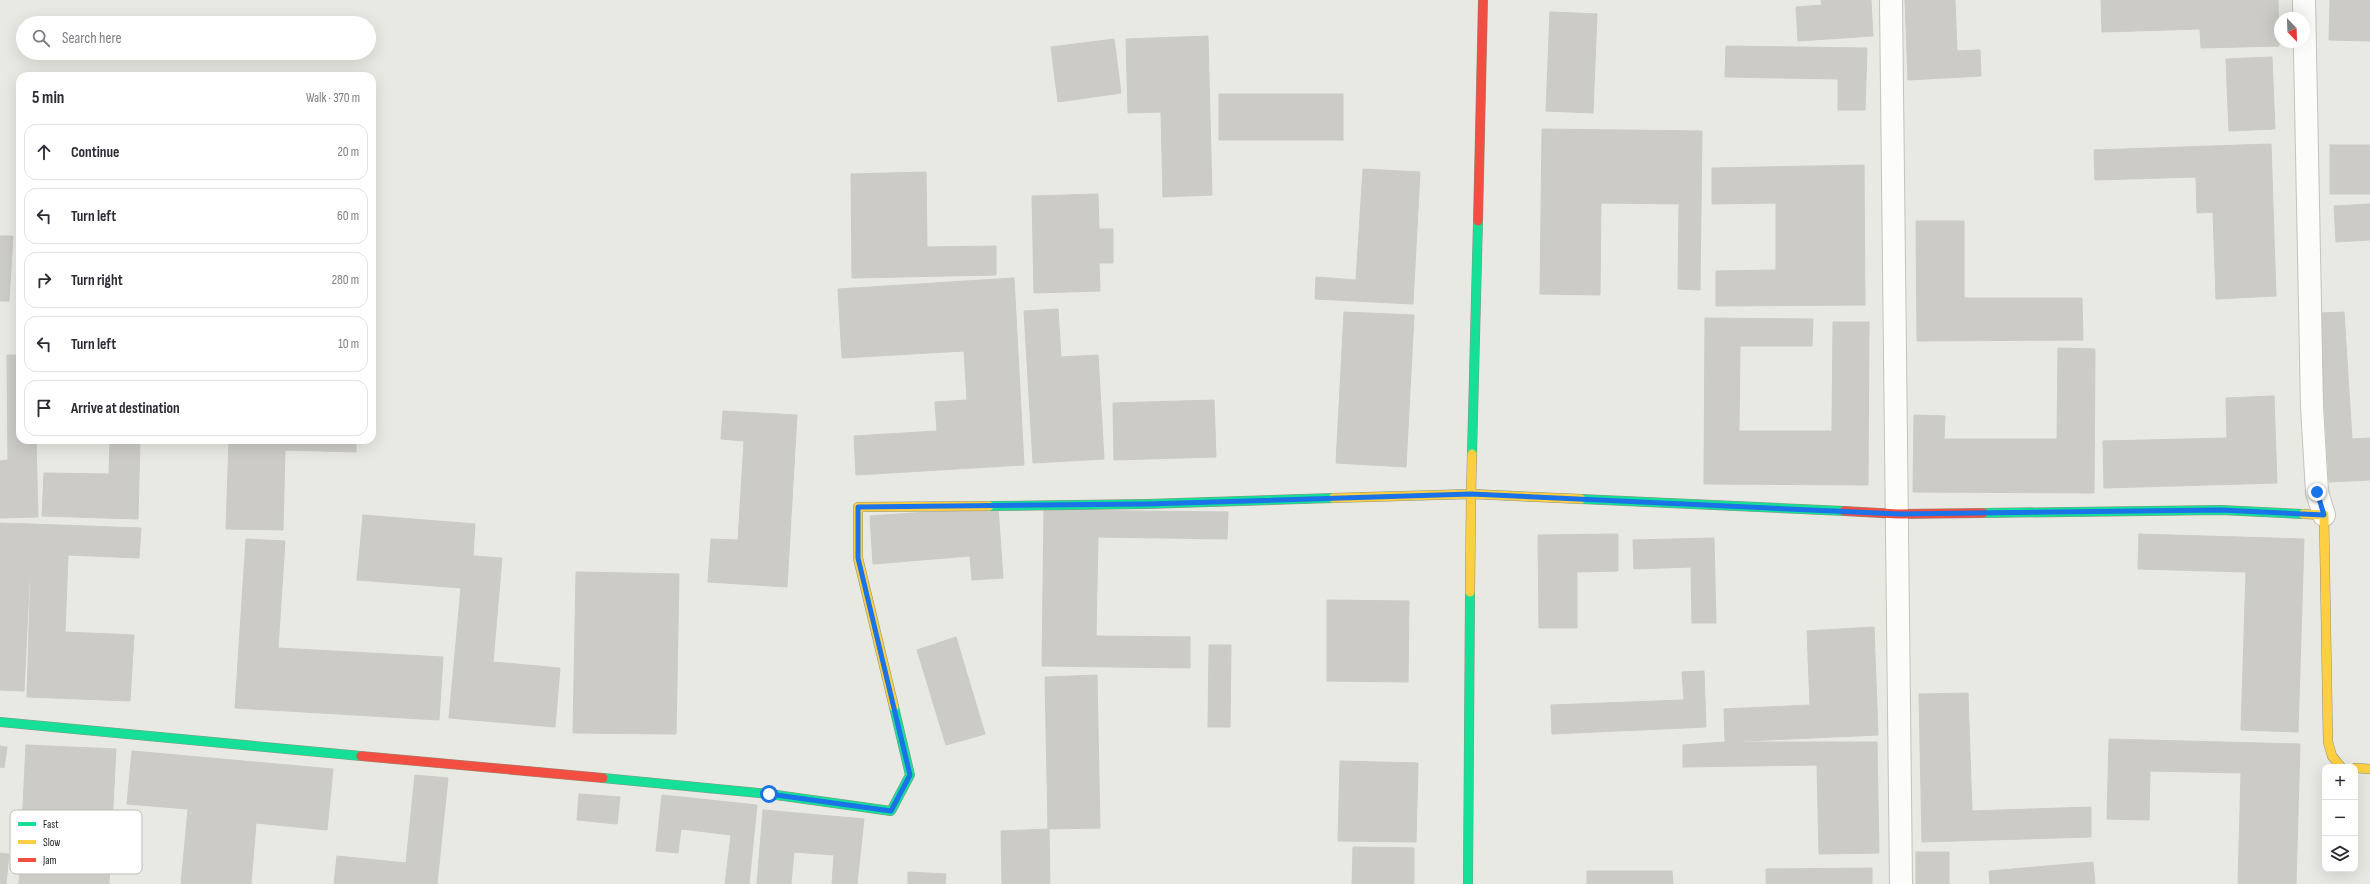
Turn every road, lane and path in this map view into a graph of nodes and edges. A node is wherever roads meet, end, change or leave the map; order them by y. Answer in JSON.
{"nodes":[{"id":1,"x":1483,"y":0,"type":"edge"},
{"id":2,"x":1890,"y":0,"type":"edge"},
{"id":3,"x":2304,"y":0,"type":"edge"},
{"id":4,"x":1471,"y":494,"type":"junction"},
{"id":5,"x":1898,"y":514,"type":"junction"},
{"id":6,"x":2324,"y":515,"type":"junction"},
{"id":7,"x":0,"y":722,"type":"edge"},
{"id":8,"x":2337,"y":764,"type":"edge"},
{"id":9,"x":2358,"y":768,"type":"edge"},
{"id":10,"x":2370,"y":769,"type":"edge"},
{"id":11,"x":1468,"y":884,"type":"edge"},
{"id":12,"x":1901,"y":884,"type":"edge"}],
"edges":[{"from":1,"to":4,"type":"street"},
{"from":2,"to":5,"type":"street"},
{"from":3,"to":6,"type":"street"},
{"from":4,"to":5,"type":"street"},
{"from":4,"to":7,"type":"street"},
{"from":4,"to":11,"type":"street"},
{"from":5,"to":6,"type":"street"},
{"from":5,"to":12,"type":"street"},
{"from":6,"to":8,"type":"street"},
{"from":9,"to":10,"type":"street"}]}
